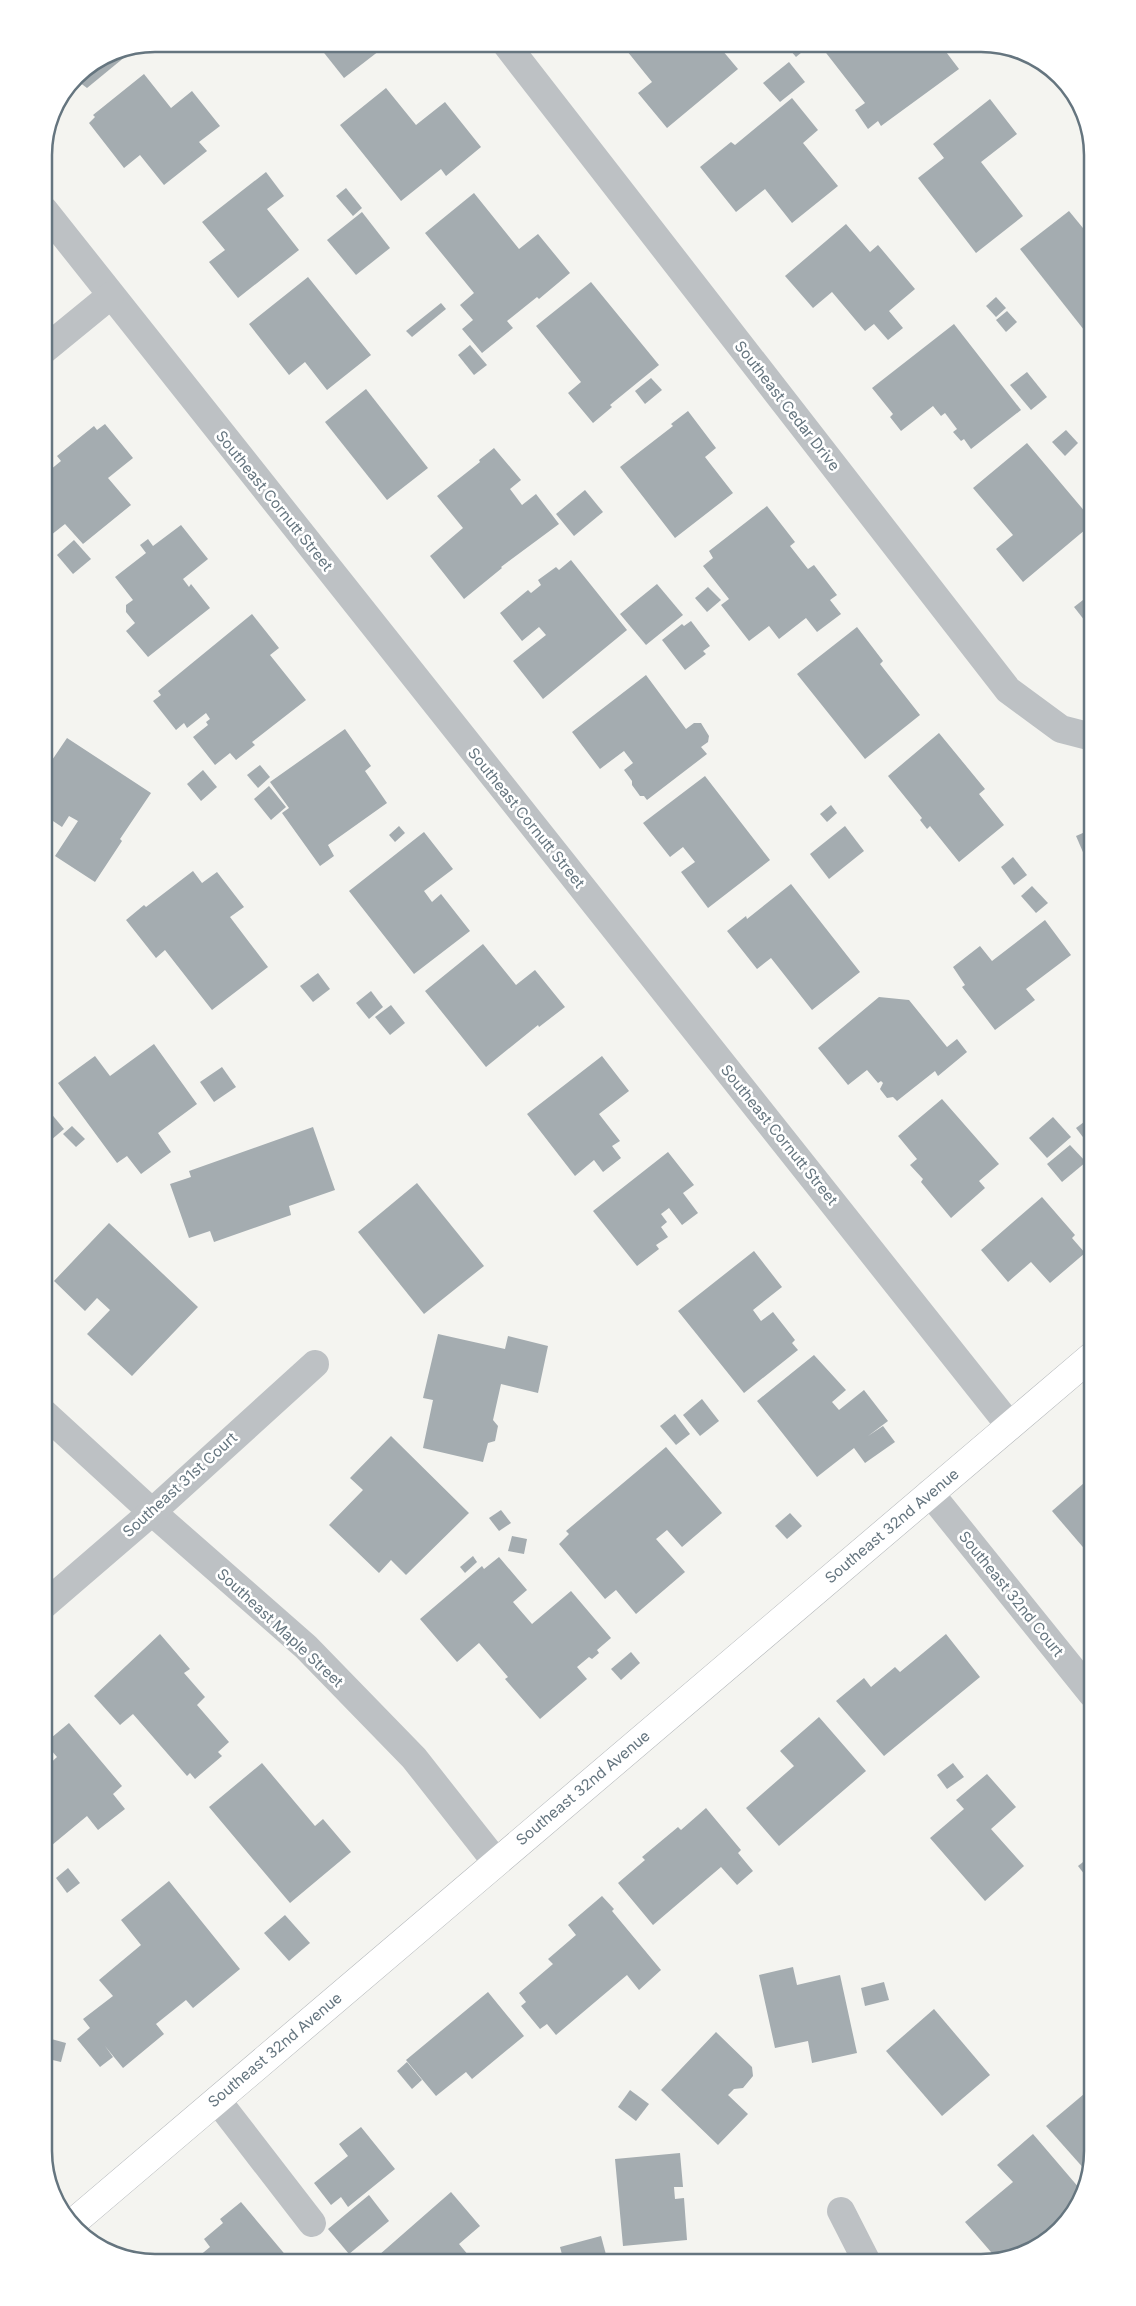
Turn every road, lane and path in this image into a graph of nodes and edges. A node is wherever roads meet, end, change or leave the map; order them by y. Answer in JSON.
{"nodes":[{"id":1,"x":513,"y":53,"type":"edge"},
{"id":2,"x":53,"y":222,"type":"edge"},
{"id":3,"x":110,"y":296,"type":"junction"},
{"id":4,"x":53,"y":343,"type":"edge"},
{"id":5,"x":1084,"y":735,"type":"edge"},
{"id":6,"x":1084,"y":1363,"type":"edge"},
{"id":7,"x":315,"y":1364,"type":"dead end"},
{"id":8,"x":52,"y":1421,"type":"edge"},
{"id":9,"x":1010,"y":1426,"type":"junction"},
{"id":10,"x":930,"y":1493,"type":"junction"},
{"id":11,"x":152,"y":1512,"type":"junction"},
{"id":12,"x":52,"y":1597,"type":"edge"},
{"id":13,"x":1084,"y":1684,"type":"edge"},
{"id":14,"x":496,"y":1862,"type":"junction"},
{"id":15,"x":217,"y":2100,"type":"junction"},
{"id":16,"x":841,"y":2211,"type":"dead end"},
{"id":17,"x":78,"y":2217,"type":"edge"},
{"id":18,"x":312,"y":2223,"type":"dead end"},
{"id":19,"x":863,"y":2254,"type":"edge"}],
"edges":[{"from":1,"to":5,"type":"street","name":"Southeast Cedar Drive"},
{"from":2,"to":3,"type":"street","name":"Southeast Cornutt Street"},
{"from":3,"to":4,"type":"street"},
{"from":3,"to":9,"type":"street","name":"Southeast Cornutt Street"},
{"from":6,"to":9,"type":"main road","name":"Southeast 32nd Avenue"},
{"from":7,"to":11,"type":"street","name":"Southeast 31st Court"},
{"from":8,"to":11,"type":"street","name":"Southeast Maple Street"},
{"from":9,"to":10,"type":"main road","name":"Southeast 32nd Avenue"},
{"from":10,"to":13,"type":"street","name":"Southeast 32nd Court"},
{"from":10,"to":14,"type":"main road","name":"Southeast 32nd Avenue"},
{"from":11,"to":12,"type":"street","name":"Southeast 31st Court"},
{"from":11,"to":14,"type":"street","name":"Southeast Maple Street"},
{"from":14,"to":15,"type":"main road","name":"Southeast 32nd Avenue"},
{"from":15,"to":17,"type":"main road","name":"Southeast 32nd Avenue"},
{"from":15,"to":18,"type":"street"},
{"from":16,"to":19,"type":"street"}]}
